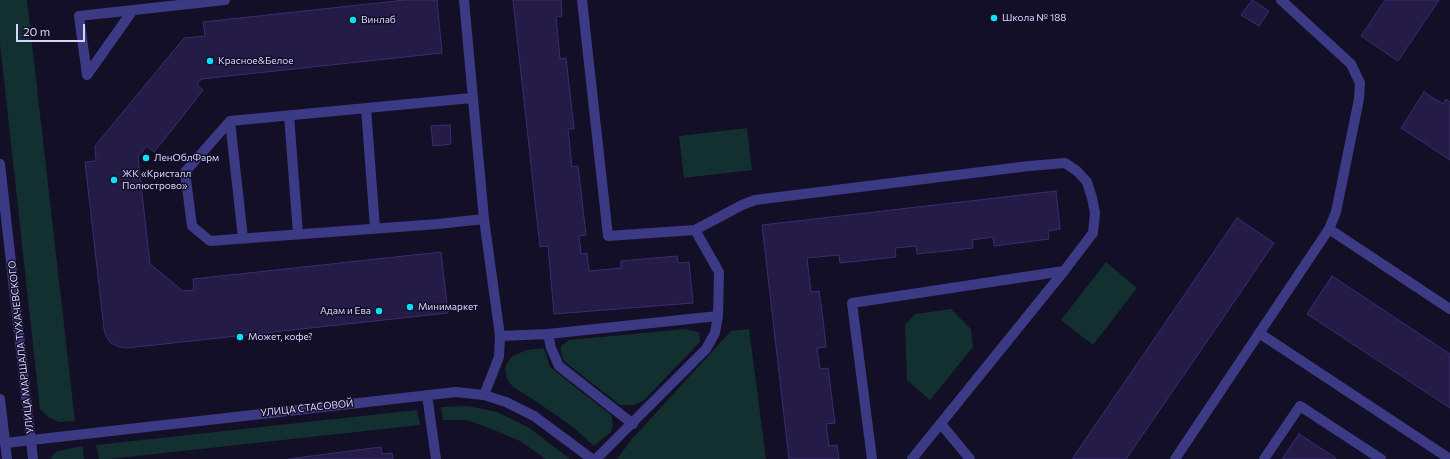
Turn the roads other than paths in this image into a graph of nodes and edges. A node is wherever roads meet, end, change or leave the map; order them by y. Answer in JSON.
{"nodes":[{"id":1,"x":225,"y":0,"type":"edge"},
{"id":2,"x":464,"y":0,"type":"edge"},
{"id":3,"x":582,"y":0,"type":"edge"},
{"id":4,"x":1281,"y":0,"type":"edge"},
{"id":5,"x":133,"y":10,"type":"junction"},
{"id":6,"x":472,"y":98,"type":"junction"},
{"id":7,"x":366,"y":108,"type":"junction"},
{"id":8,"x":289,"y":115,"type":"junction"},
{"id":9,"x":230,"y":121,"type":"junction"},
{"id":10,"x":0,"y":164,"type":"edge"},
{"id":11,"x":484,"y":219,"type":"junction"},
{"id":12,"x":375,"y":228,"type":"junction"},
{"id":13,"x":696,"y":230,"type":"junction"},
{"id":14,"x":1329,"y":230,"type":"junction"},
{"id":15,"x":298,"y":234,"type":"junction"},
{"id":16,"x":243,"y":238,"type":"junction"},
{"id":17,"x":1064,"y":271,"type":"junction"},
{"id":18,"x":1450,"y":309,"type":"edge"},
{"id":19,"x":718,"y":316,"type":"junction"},
{"id":20,"x":1259,"y":333,"type":"junction"},
{"id":21,"x":548,"y":334,"type":"junction"},
{"id":22,"x":500,"y":336,"type":"junction"},
{"id":23,"x":428,"y":395,"type":"junction"},
{"id":24,"x":484,"y":395,"type":"junction"},
{"id":25,"x":0,"y":399,"type":"edge"},
{"id":26,"x":633,"y":424,"type":"junction"},
{"id":27,"x":941,"y":424,"type":"junction"},
{"id":28,"x":31,"y":439,"type":"junction"},
{"id":29,"x":5,"y":443,"type":"junction"},
{"id":30,"x":1450,"y":458,"type":"edge"},
{"id":31,"x":7,"y":459,"type":"edge"},
{"id":32,"x":33,"y":459,"type":"edge"},
{"id":33,"x":436,"y":459,"type":"edge"},
{"id":34,"x":592,"y":459,"type":"edge"},
{"id":35,"x":596,"y":459,"type":"edge"},
{"id":36,"x":872,"y":459,"type":"edge"},
{"id":37,"x":912,"y":459,"type":"edge"},
{"id":38,"x":970,"y":459,"type":"edge"},
{"id":39,"x":1175,"y":459,"type":"edge"},
{"id":40,"x":1264,"y":459,"type":"edge"},
{"id":41,"x":1381,"y":459,"type":"edge"}],
"edges":[{"from":1,"to":5,"type":"street"},
{"from":2,"to":6,"type":"street"},
{"from":3,"to":13,"type":"street"},
{"from":4,"to":14,"type":"street"},
{"from":5,"to":5,"type":"street"},
{"from":6,"to":7,"type":"street"},
{"from":6,"to":11,"type":"street"},
{"from":7,"to":8,"type":"street"},
{"from":7,"to":12,"type":"street"},
{"from":8,"to":9,"type":"street"},
{"from":8,"to":15,"type":"street"},
{"from":9,"to":16,"type":"street"},
{"from":9,"to":16,"type":"street"},
{"from":10,"to":28,"type":"street","name":"УЛИЦА МАРШАЛА ТУХАЧЕВСКОГО"},
{"from":11,"to":12,"type":"street"},
{"from":11,"to":22,"type":"street"},
{"from":12,"to":15,"type":"street"},
{"from":13,"to":17,"type":"street"},
{"from":13,"to":19,"type":"street"},
{"from":14,"to":18,"type":"street"},
{"from":14,"to":20,"type":"street"},
{"from":15,"to":16,"type":"street"},
{"from":17,"to":27,"type":"street"},
{"from":17,"to":36,"type":"street"},
{"from":19,"to":21,"type":"street"},
{"from":19,"to":26,"type":"street"},
{"from":20,"to":30,"type":"street"},
{"from":20,"to":39,"type":"street"},
{"from":21,"to":22,"type":"street"},
{"from":21,"to":26,"type":"street"},
{"from":22,"to":24,"type":"street"},
{"from":23,"to":24,"type":"street","name":"УЛИЦА СТАСОВОЙ"},
{"from":23,"to":28,"type":"street","name":"УЛИЦА СТАСОВОЙ"},
{"from":23,"to":33,"type":"street"},
{"from":24,"to":34,"type":"street","name":"УЛИЦА СТАСОВОЙ"},
{"from":25,"to":29,"type":"street"},
{"from":26,"to":35,"type":"street"},
{"from":27,"to":37,"type":"street"},
{"from":27,"to":38,"type":"street"},
{"from":28,"to":29,"type":"street","name":"УЛИЦА СТАСОВОЙ"},
{"from":28,"to":32,"type":"street","name":"УЛИЦА МАРШАЛА ТУХАЧЕВСКОГО"},
{"from":29,"to":31,"type":"street"},
{"from":40,"to":41,"type":"street"}]}
